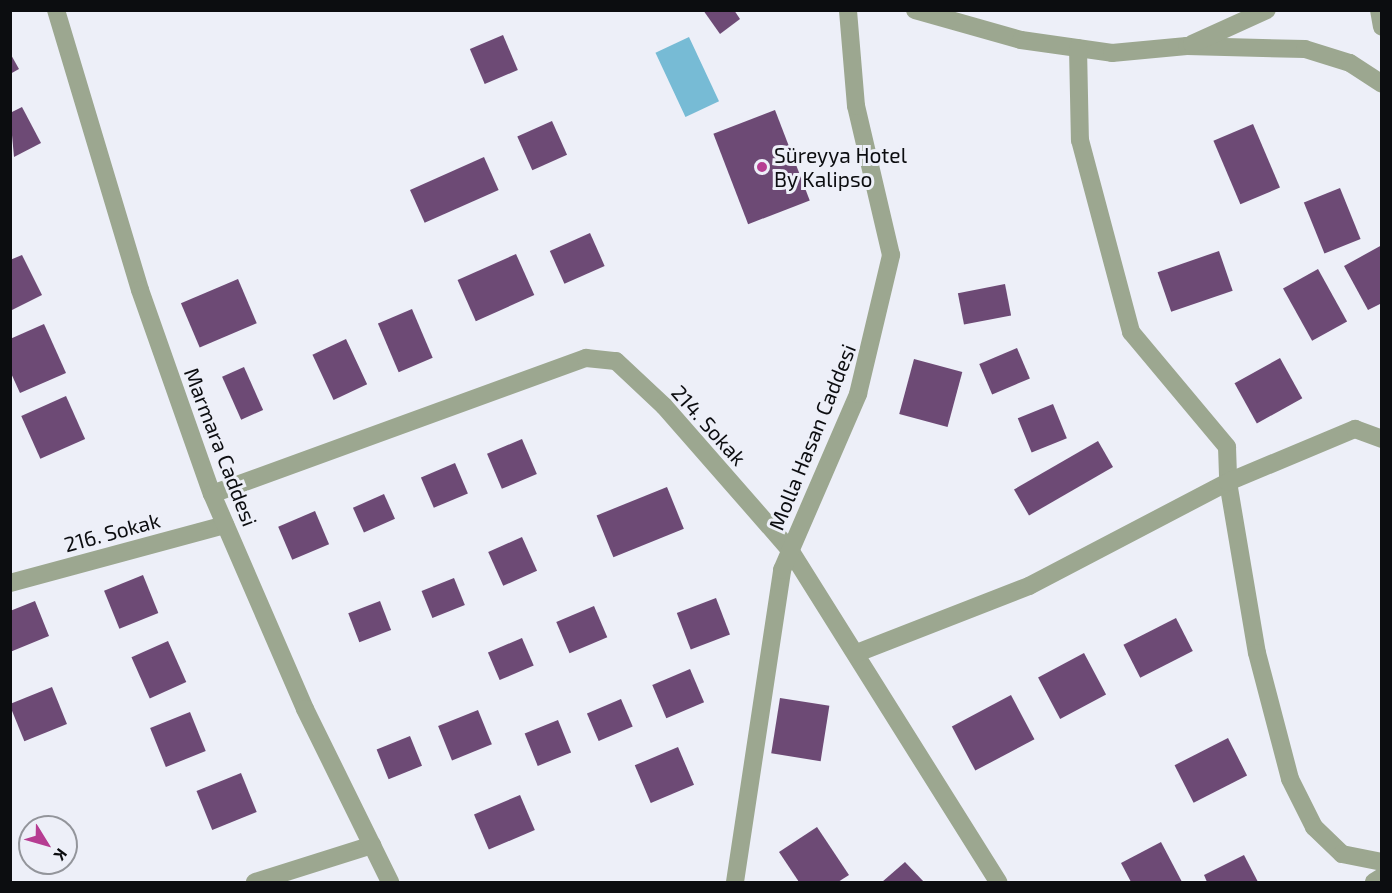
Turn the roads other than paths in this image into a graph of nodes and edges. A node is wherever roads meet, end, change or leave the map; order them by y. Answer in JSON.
{"nodes":[{"id":1,"x":56,"y":10,"type":"edge"},
{"id":2,"x":848,"y":10,"type":"edge"},
{"id":3,"x":915,"y":10,"type":"edge"},
{"id":4,"x":1267,"y":10,"type":"edge"},
{"id":5,"x":1379,"y":10,"type":"edge"},
{"id":6,"x":1382,"y":27,"type":"edge"},
{"id":7,"x":1187,"y":46,"type":"junction"},
{"id":8,"x":1078,"y":48,"type":"junction"},
{"id":9,"x":1382,"y":84,"type":"edge"},
{"id":10,"x":1382,"y":439,"type":"edge"},
{"id":11,"x":1228,"y":483,"type":"junction"},
{"id":12,"x":212,"y":495,"type":"junction"},
{"id":13,"x":225,"y":525,"type":"junction"},
{"id":14,"x":790,"y":550,"type":"junction"},
{"id":15,"x":10,"y":583,"type":"edge"},
{"id":16,"x":857,"y":653,"type":"junction"},
{"id":17,"x":372,"y":845,"type":"junction"},
{"id":18,"x":1382,"y":862,"type":"edge"},
{"id":19,"x":1382,"y":877,"type":"edge"},
{"id":20,"x":255,"y":882,"type":"edge"},
{"id":21,"x":390,"y":882,"type":"edge"},
{"id":22,"x":735,"y":882,"type":"edge"},
{"id":23,"x":998,"y":882,"type":"edge"},
{"id":24,"x":1374,"y":882,"type":"edge"}],
"edges":[{"from":1,"to":12,"type":"street","name":"Marmara Caddesi"},
{"from":2,"to":14,"type":"street","name":"Molla Hasan Caddesi"},
{"from":3,"to":8,"type":"street"},
{"from":4,"to":7,"type":"street"},
{"from":5,"to":6,"type":"street"},
{"from":7,"to":8,"type":"street"},
{"from":7,"to":9,"type":"street"},
{"from":8,"to":11,"type":"street"},
{"from":10,"to":11,"type":"street"},
{"from":11,"to":16,"type":"street"},
{"from":11,"to":18,"type":"street"},
{"from":12,"to":13,"type":"street","name":"Marmara Caddesi"},
{"from":12,"to":14,"type":"street","name":"214. Sokak"},
{"from":13,"to":15,"type":"street","name":"216. Sokak"},
{"from":13,"to":17,"type":"street","name":"Marmara Caddesi"},
{"from":14,"to":16,"type":"street","name":"214. Sokak"},
{"from":14,"to":22,"type":"street","name":"Molla Hasan Caddesi"},
{"from":16,"to":23,"type":"street","name":"214. Sokak"},
{"from":17,"to":20,"type":"street"},
{"from":17,"to":21,"type":"street","name":"Marmara Caddesi"},
{"from":19,"to":24,"type":"street"}]}
